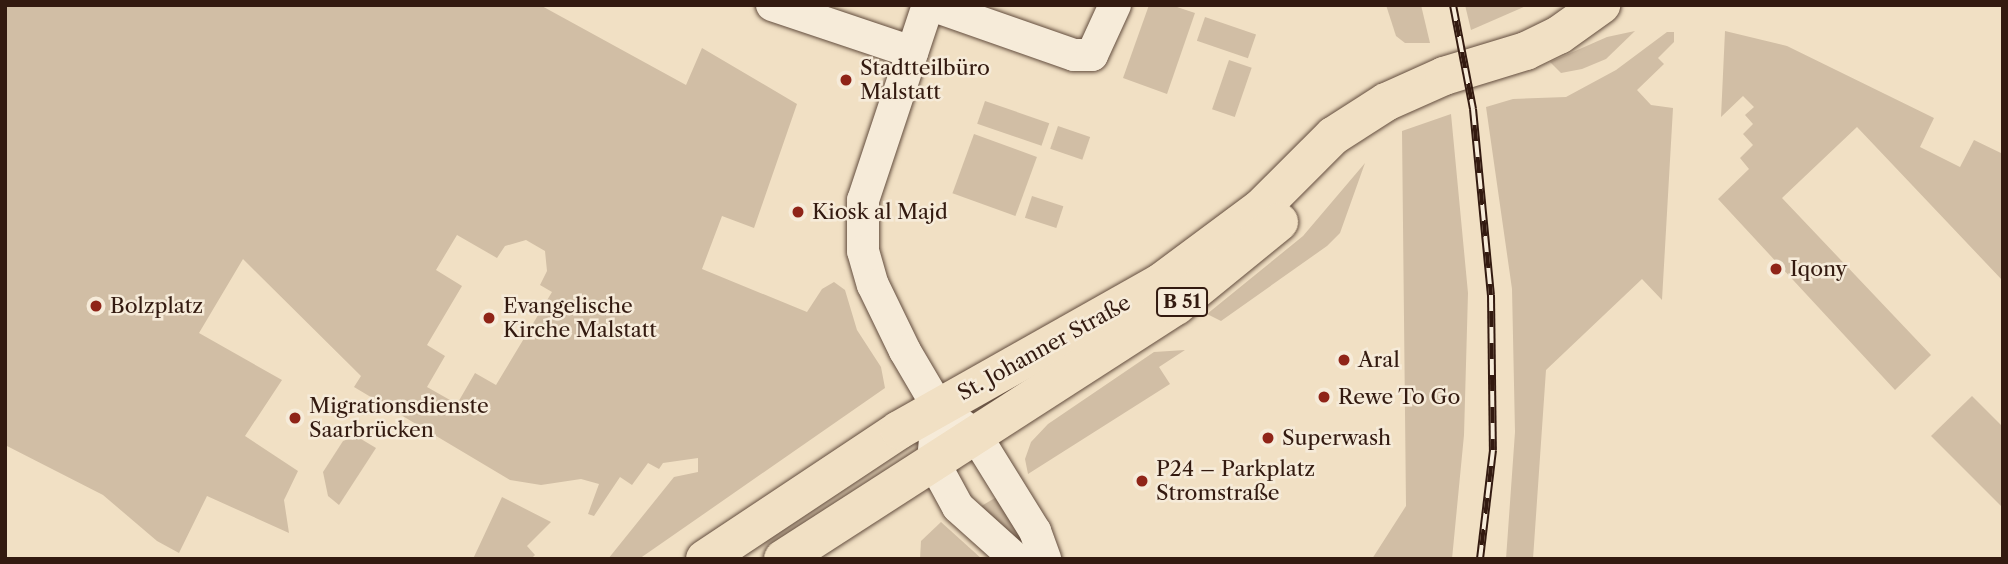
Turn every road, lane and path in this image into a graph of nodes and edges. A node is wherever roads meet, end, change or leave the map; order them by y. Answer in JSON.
{"nodes":[{"id":1,"x":772,"y":5,"type":"edge"},
{"id":2,"x":930,"y":5,"type":"edge"},
{"id":3,"x":1115,"y":5,"type":"edge"},
{"id":4,"x":1601,"y":5,"type":"edge"},
{"id":5,"x":912,"y":52,"type":"junction"},
{"id":6,"x":1402,"y":95,"type":"junction"},
{"id":7,"x":938,"y":407,"type":"junction"},
{"id":8,"x":976,"y":436,"type":"junction"},
{"id":9,"x":933,"y":461,"type":"junction"},
{"id":10,"x":705,"y":559,"type":"edge"},
{"id":11,"x":783,"y":559,"type":"edge"},
{"id":12,"x":1016,"y":559,"type":"edge"},
{"id":13,"x":1045,"y":559,"type":"edge"}],
"edges":[{"from":1,"to":5,"type":"street"},
{"from":2,"to":3,"type":"street"},
{"from":2,"to":5,"type":"street"},
{"from":4,"to":6,"type":"main road","name":"St. Johanner Straße","number":"B 51"},
{"from":5,"to":7,"type":"street"},
{"from":6,"to":7,"type":"main road","name":"St. Johanner Straße","number":"B 51"},
{"from":6,"to":8,"type":"main road","name":"St. Johanner Straße","number":"B 51"},
{"from":7,"to":8,"type":"street"},
{"from":7,"to":9,"type":"street"},
{"from":7,"to":10,"type":"main road","name":"St. Johanner Straße","number":"B 51"},
{"from":8,"to":9,"type":"main road","name":"St. Johanner Straße","number":"B 51"},
{"from":8,"to":13,"type":"street"},
{"from":9,"to":11,"type":"main road","name":"St. Johanner Straße","number":"B 51"},
{"from":9,"to":12,"type":"street"}]}
